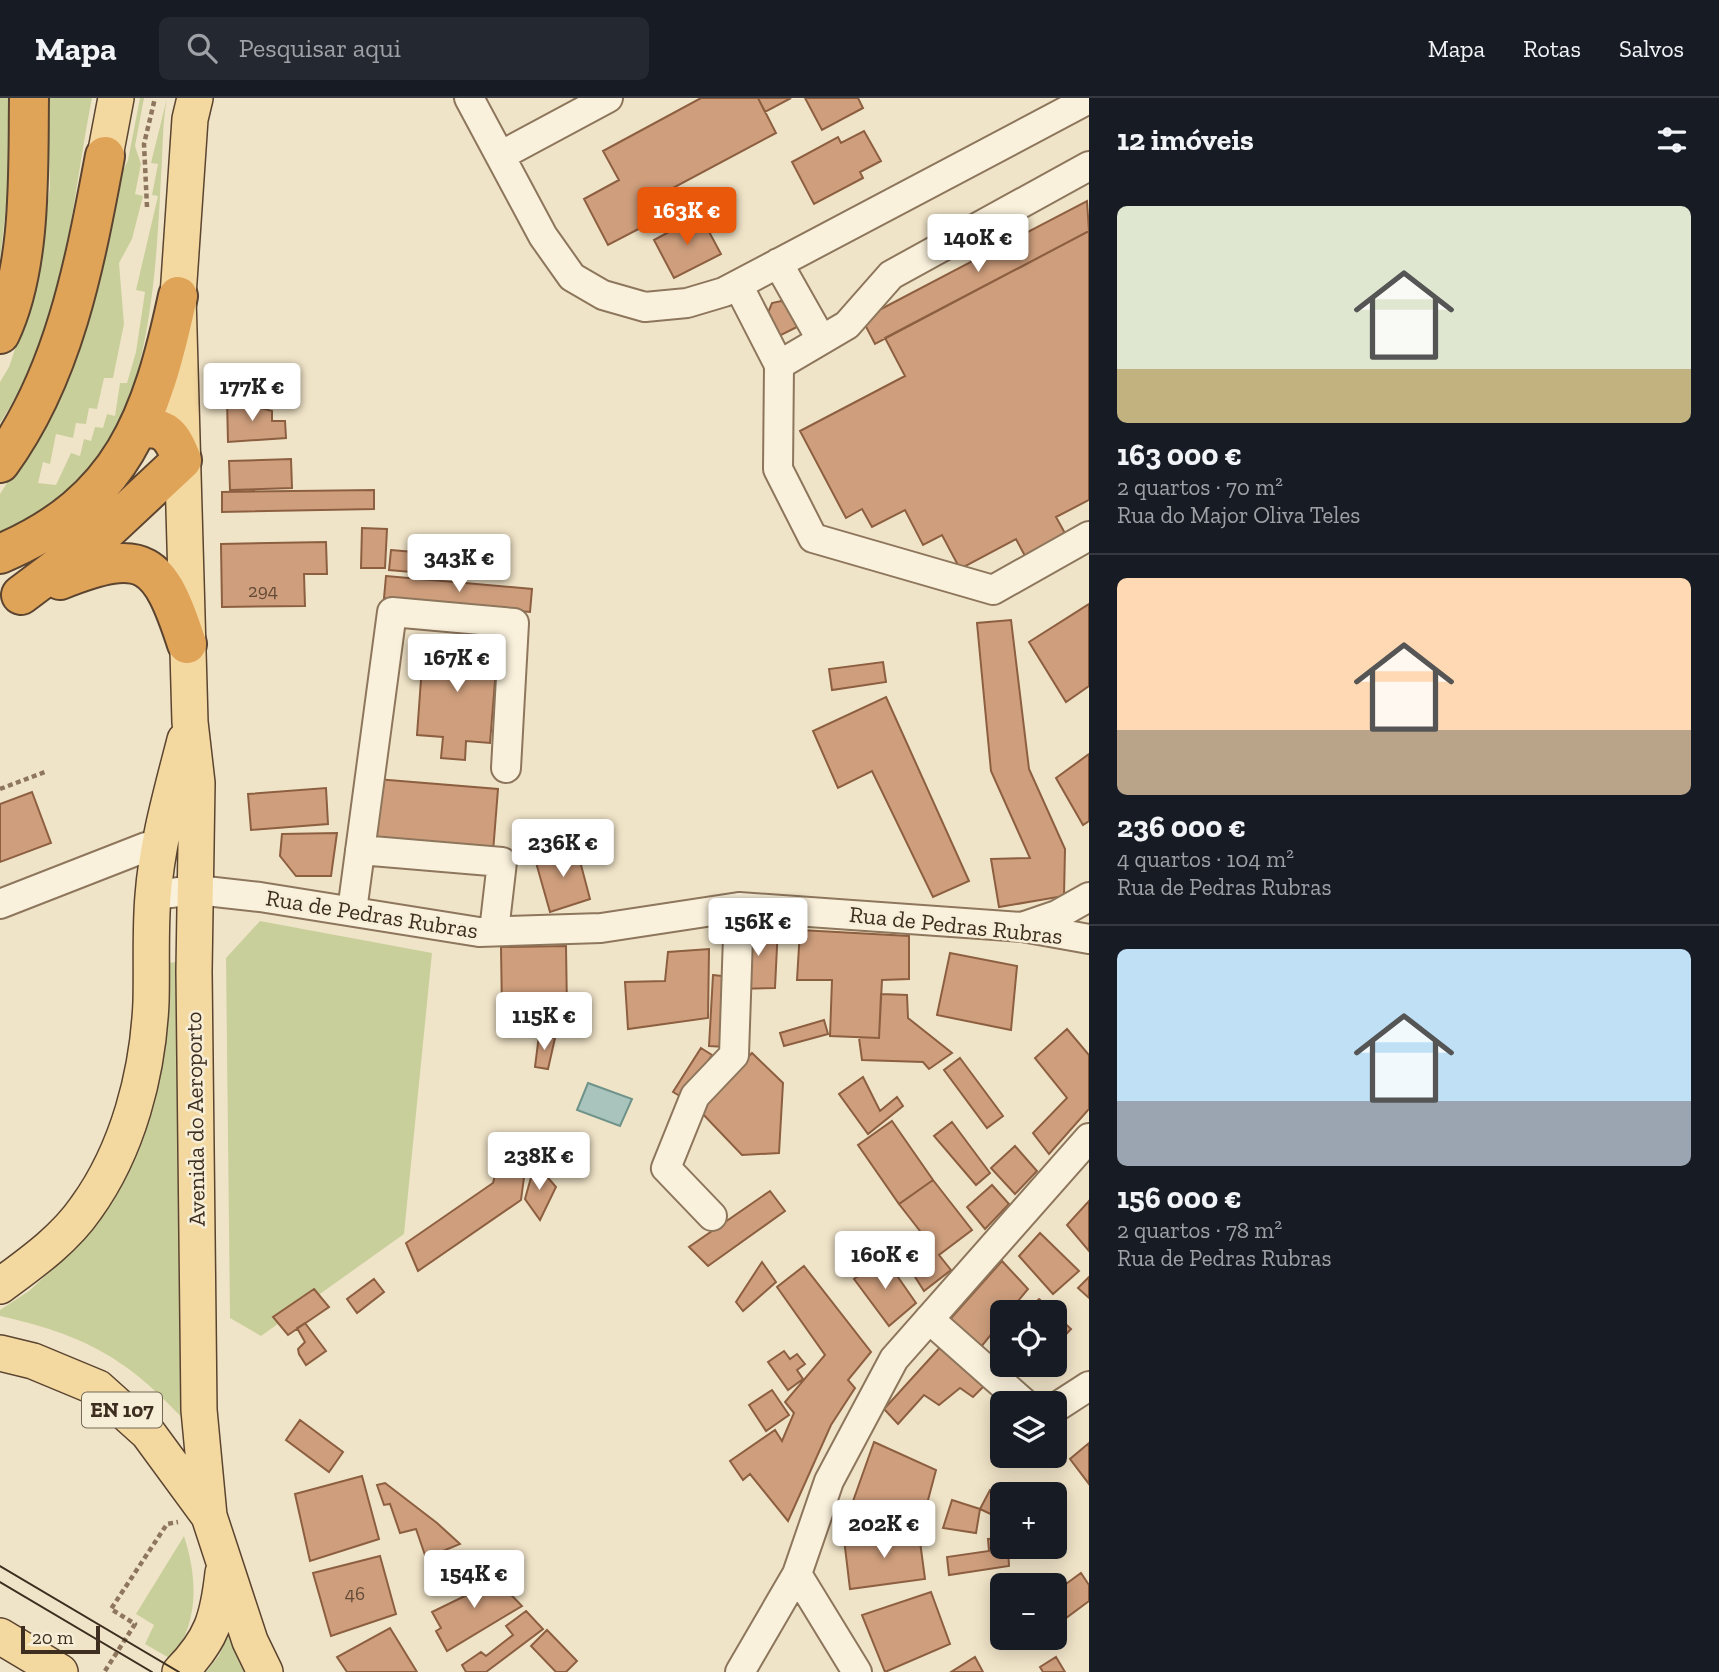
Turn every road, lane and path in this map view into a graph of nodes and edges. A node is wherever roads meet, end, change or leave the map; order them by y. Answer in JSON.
{"nodes":[{"id":1,"x":29,"y":98,"type":"edge"},
{"id":2,"x":116,"y":98,"type":"edge"},
{"id":3,"x":155,"y":98,"type":"edge"},
{"id":4,"x":195,"y":98,"type":"edge"},
{"id":5,"x":469,"y":98,"type":"edge"},
{"id":6,"x":608,"y":98,"type":"edge"},
{"id":7,"x":1089,"y":99,"type":"edge"},
{"id":8,"x":105,"y":156,"type":"joint"},
{"id":9,"x":500,"y":156,"type":"junction"},
{"id":10,"x":1089,"y":166,"type":"edge"},
{"id":11,"x":147,"y":206,"type":"dead end"},
{"id":12,"x":778,"y":263,"type":"junction"},
{"id":13,"x":738,"y":285,"type":"junction"},
{"id":14,"x":178,"y":296,"type":"junction"},
{"id":15,"x":0,"y":334,"type":"edge"},
{"id":16,"x":821,"y":340,"type":"junction"},
{"id":17,"x":779,"y":365,"type":"junction"},
{"id":18,"x":140,"y":429,"type":"junction"},
{"id":19,"x":182,"y":460,"type":"junction"},
{"id":20,"x":0,"y":463,"type":"edge"},
{"id":21,"x":1089,"y":536,"type":"edge"},
{"id":22,"x":0,"y":554,"type":"edge"},
{"id":23,"x":10,"y":600,"type":"edge"},
{"id":24,"x":187,"y":644,"type":"junction"},
{"id":25,"x":190,"y":722,"type":"junction"},
{"id":26,"x":506,"y":768,"type":"dead end"},
{"id":27,"x":45,"y":772,"type":"dead end"},
{"id":28,"x":0,"y":789,"type":"edge"},
{"id":29,"x":146,"y":847,"type":"dead end"},
{"id":30,"x":360,"y":850,"type":"junction"},
{"id":31,"x":197,"y":890,"type":"junction"},
{"id":32,"x":153,"y":895,"type":"junction"},
{"id":33,"x":1089,"y":897,"type":"edge"},
{"id":34,"x":0,"y":904,"type":"edge"},
{"id":35,"x":739,"y":907,"type":"junction"},
{"id":36,"x":352,"y":911,"type":"junction"},
{"id":37,"x":1022,"y":927,"type":"junction"},
{"id":38,"x":494,"y":931,"type":"junction"},
{"id":39,"x":1089,"y":939,"type":"edge"},
{"id":40,"x":1089,"y":1138,"type":"edge"},
{"id":41,"x":712,"y":1216,"type":"dead end"},
{"id":42,"x":0,"y":1286,"type":"edge"},
{"id":43,"x":929,"y":1319,"type":"junction"},
{"id":44,"x":0,"y":1353,"type":"edge"},
{"id":45,"x":1089,"y":1386,"type":"edge"},
{"id":46,"x":1010,"y":1391,"type":"edge"},
{"id":47,"x":1067,"y":1400,"type":"edge"},
{"id":48,"x":196,"y":1519,"type":"junction"},
{"id":49,"x":223,"y":1566,"type":"junction"},
{"id":50,"x":797,"y":1574,"type":"junction"},
{"id":51,"x":0,"y":1636,"type":"edge"},
{"id":52,"x":105,"y":1671,"type":"edge"},
{"id":53,"x":60,"y":1672,"type":"edge"},
{"id":54,"x":180,"y":1672,"type":"edge"},
{"id":55,"x":265,"y":1672,"type":"edge"},
{"id":56,"x":740,"y":1672,"type":"edge"},
{"id":57,"x":857,"y":1672,"type":"edge"}],
"edges":[{"from":1,"to":15,"type":"highway"},
{"from":2,"to":8,"type":"main road"},
{"from":3,"to":11,"type":"path"},
{"from":4,"to":14,"type":"main road","name":"Avenida do Aeroporto"},
{"from":5,"to":9,"type":"street"},
{"from":6,"to":9,"type":"street"},
{"from":7,"to":12,"type":"street"},
{"from":8,"to":20,"type":"highway"},
{"from":9,"to":13,"type":"street"},
{"from":10,"to":16,"type":"street"},
{"from":12,"to":13,"type":"street"},
{"from":12,"to":16,"type":"street"},
{"from":13,"to":17,"type":"street"},
{"from":14,"to":18,"type":"highway"},
{"from":14,"to":19,"type":"main road","name":"Avenida do Aeroporto"},
{"from":16,"to":17,"type":"street"},
{"from":17,"to":21,"type":"street"},
{"from":18,"to":19,"type":"highway"},
{"from":18,"to":22,"type":"highway"},
{"from":19,"to":23,"type":"highway"},
{"from":19,"to":24,"type":"main road","name":"Avenida do Aeroporto"},
{"from":23,"to":24,"type":"highway"},
{"from":24,"to":25,"type":"main road","name":"Avenida do Aeroporto"},
{"from":25,"to":31,"type":"main road","name":"Avenida do Aeroporto"},
{"from":25,"to":32,"type":"main road","name":"Avenida do Aeroporto"},
{"from":26,"to":30,"type":"street"},
{"from":27,"to":28,"type":"path"},
{"from":29,"to":34,"type":"street"},
{"from":30,"to":36,"type":"street"},
{"from":30,"to":38,"type":"street"},
{"from":31,"to":32,"type":"street","name":"Rua de Pedras Rubras"},
{"from":31,"to":36,"type":"street","name":"Rua de Pedras Rubras"},
{"from":31,"to":48,"type":"main road","name":"Avenida do Aeroporto"},
{"from":32,"to":42,"type":"main road","name":"Avenida do Aeroporto"},
{"from":33,"to":37,"type":"street"},
{"from":35,"to":37,"type":"street","name":"Rua de Pedras Rubras"},
{"from":35,"to":38,"type":"street","name":"Rua de Pedras Rubras"},
{"from":35,"to":41,"type":"street"},
{"from":36,"to":38,"type":"street","name":"Rua de Pedras Rubras"},
{"from":37,"to":39,"type":"street","name":"Rua de Pedras Rubras"},
{"from":40,"to":43,"type":"street"},
{"from":43,"to":46,"type":"street"},
{"from":43,"to":50,"type":"street"},
{"from":44,"to":48,"type":"main road","number":"EN 107"},
{"from":45,"to":47,"type":"street"},
{"from":48,"to":49,"type":"main road"},
{"from":48,"to":52,"type":"path"},
{"from":49,"to":54,"type":"main road"},
{"from":49,"to":55,"type":"main road"},
{"from":50,"to":56,"type":"street"},
{"from":50,"to":57,"type":"street"},
{"from":51,"to":53,"type":"main road"}]}
